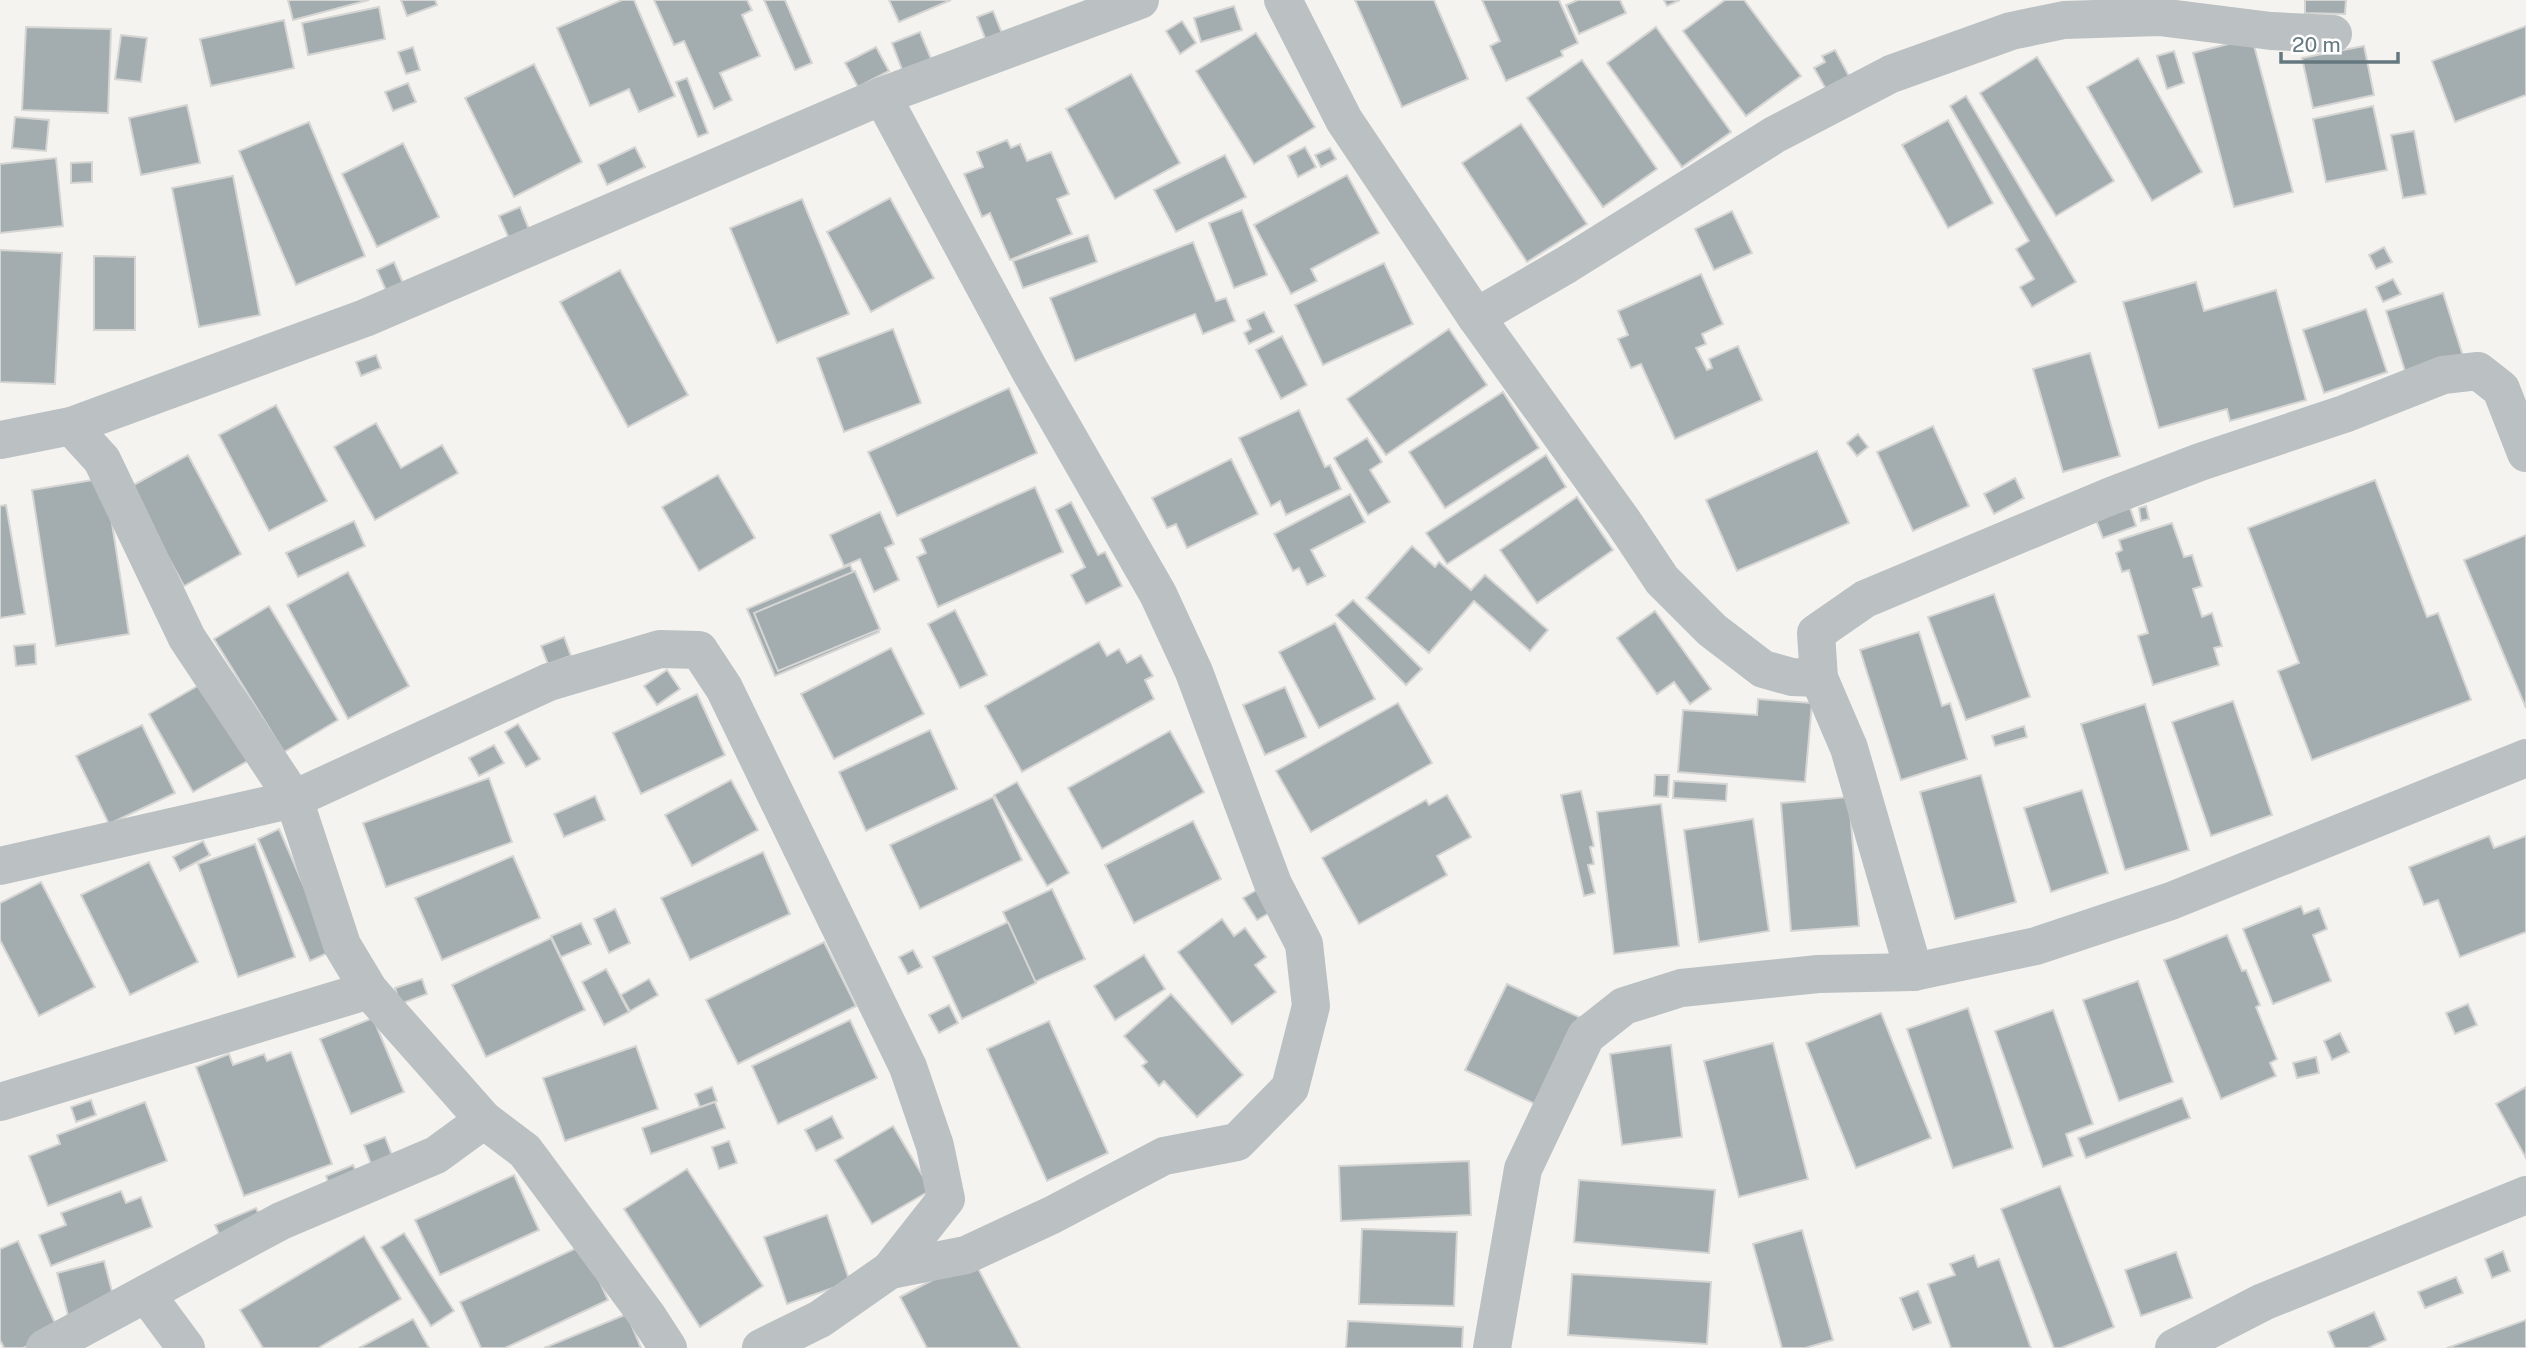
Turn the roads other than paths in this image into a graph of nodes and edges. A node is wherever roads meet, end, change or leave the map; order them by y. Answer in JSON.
{"nodes":[{"id":1,"x":1140,"y":0,"type":"edge"},
{"id":2,"x":1283,"y":0,"type":"edge"},
{"id":3,"x":2333,"y":34,"type":"dead end"},
{"id":4,"x":882,"y":96,"type":"junction"},
{"id":5,"x":1476,"y":317,"type":"junction"},
{"id":6,"x":71,"y":426,"type":"junction"},
{"id":7,"x":0,"y":440,"type":"edge"},
{"id":8,"x":2526,"y":453,"type":"edge"},
{"id":9,"x":1819,"y":678,"type":"junction"},
{"id":10,"x":2526,"y":758,"type":"edge"},
{"id":11,"x":294,"y":799,"type":"junction"},
{"id":12,"x":0,"y":866,"type":"edge"},
{"id":13,"x":1914,"y":972,"type":"junction"},
{"id":14,"x":369,"y":990,"type":"junction"},
{"id":15,"x":0,"y":1102,"type":"edge"},
{"id":16,"x":484,"y":1120,"type":"junction"},
{"id":17,"x":2523,"y":1206,"type":"edge"},
{"id":18,"x":890,"y":1270,"type":"junction"},
{"id":19,"x":146,"y":1294,"type":"junction"},
{"id":20,"x":45,"y":1348,"type":"edge"},
{"id":21,"x":186,"y":1348,"type":"edge"},
{"id":22,"x":668,"y":1348,"type":"edge"},
{"id":23,"x":761,"y":1348,"type":"edge"},
{"id":24,"x":1492,"y":1348,"type":"edge"},
{"id":25,"x":2174,"y":1348,"type":"edge"}],
"edges":[{"from":1,"to":4,"type":"street"},
{"from":2,"to":5,"type":"street"},
{"from":3,"to":5,"type":"street"},
{"from":4,"to":6,"type":"street"},
{"from":4,"to":18,"type":"street"},
{"from":5,"to":9,"type":"street"},
{"from":6,"to":7,"type":"street"},
{"from":6,"to":11,"type":"street"},
{"from":8,"to":9,"type":"street"},
{"from":9,"to":13,"type":"street"},
{"from":10,"to":13,"type":"street"},
{"from":11,"to":12,"type":"street"},
{"from":11,"to":14,"type":"street"},
{"from":11,"to":18,"type":"street"},
{"from":13,"to":24,"type":"street"},
{"from":14,"to":15,"type":"street"},
{"from":14,"to":16,"type":"street"},
{"from":16,"to":19,"type":"street"},
{"from":16,"to":22,"type":"street"},
{"from":17,"to":25,"type":"street"},
{"from":18,"to":23,"type":"street"},
{"from":19,"to":20,"type":"street"},
{"from":19,"to":21,"type":"street"}]}
